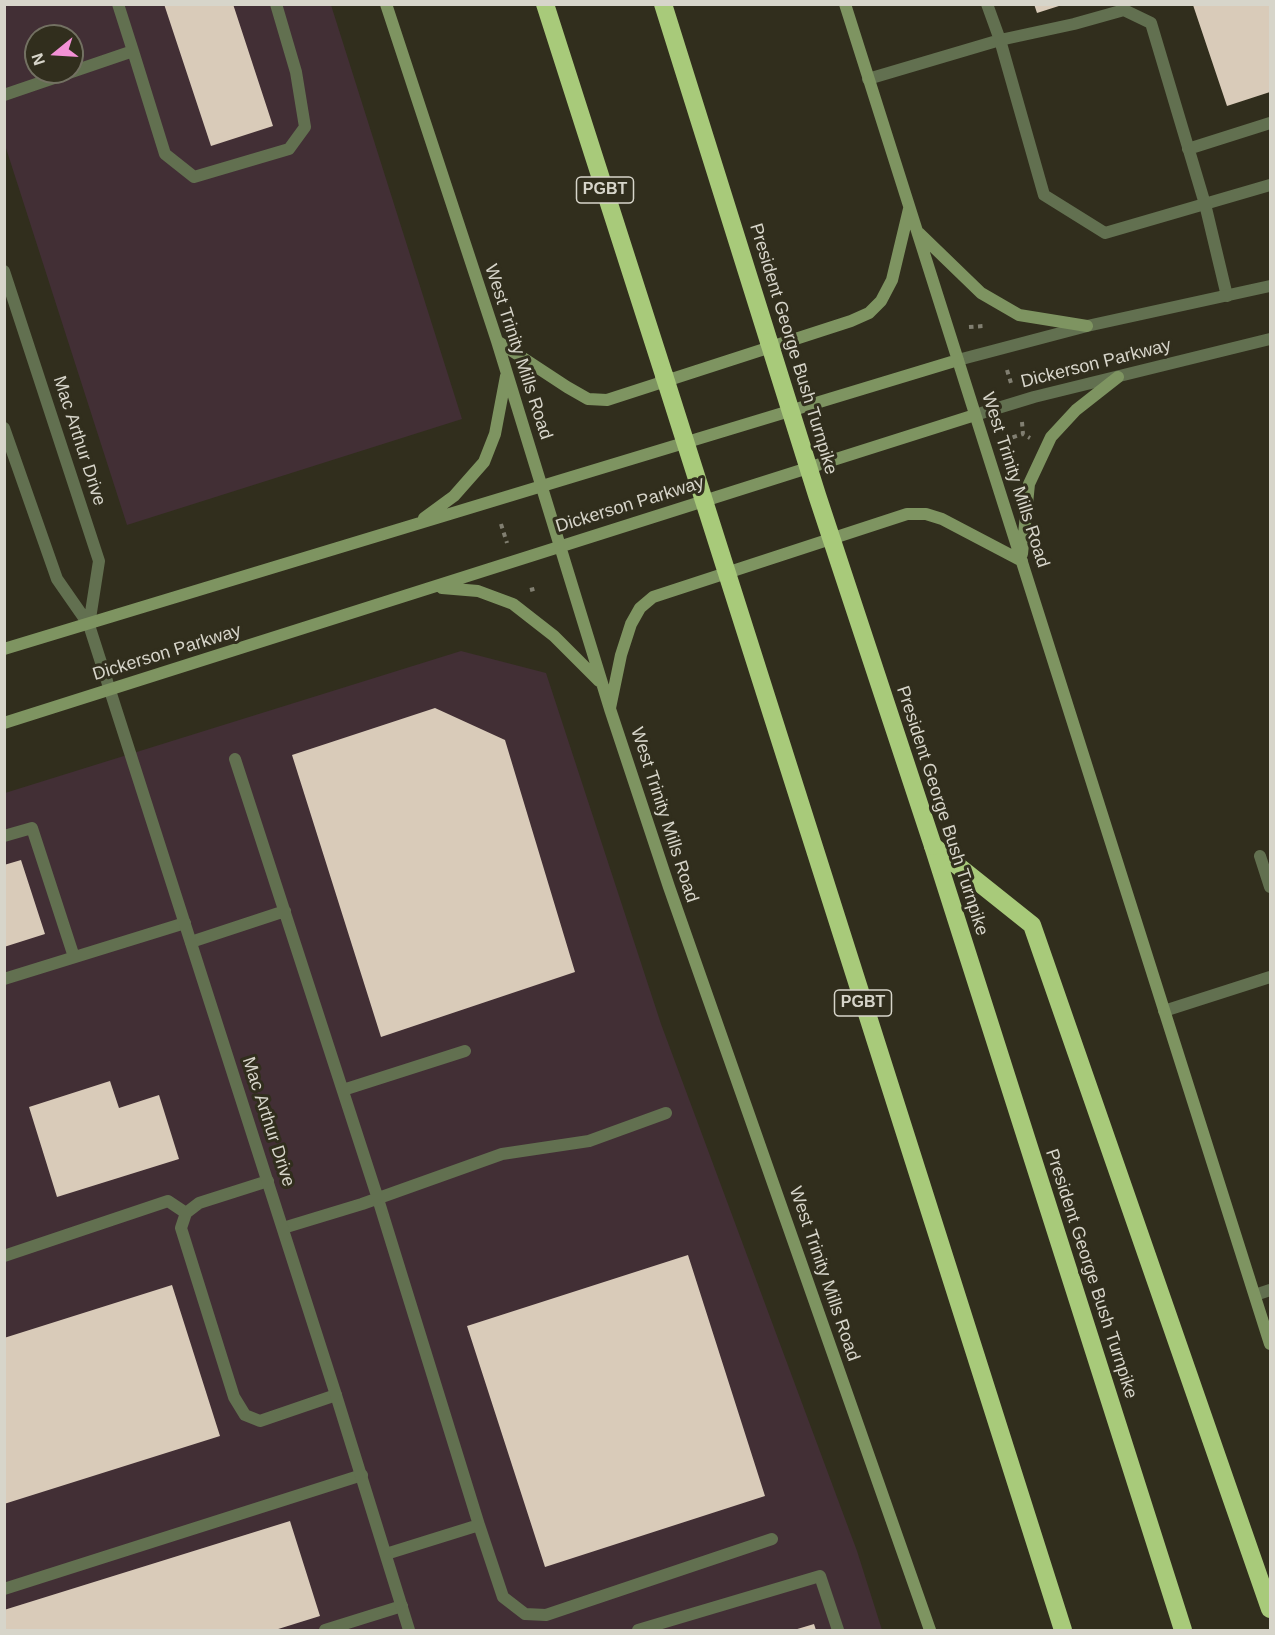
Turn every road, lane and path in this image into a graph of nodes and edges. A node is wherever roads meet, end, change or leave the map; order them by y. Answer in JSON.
{"nodes":[{"id":1,"x":118,"y":4,"type":"edge"},
{"id":2,"x":276,"y":4,"type":"edge"},
{"id":3,"x":386,"y":4,"type":"edge"},
{"id":4,"x":545,"y":4,"type":"edge"},
{"id":5,"x":663,"y":4,"type":"edge"},
{"id":6,"x":845,"y":4,"type":"edge"},
{"id":7,"x":987,"y":4,"type":"edge"},
{"id":8,"x":999,"y":40,"type":"junction"},
{"id":9,"x":133,"y":51,"type":"junction"},
{"id":10,"x":868,"y":79,"type":"junction"},
{"id":11,"x":4,"y":95,"type":"edge"},
{"id":12,"x":1270,"y":123,"type":"edge"},
{"id":13,"x":1188,"y":148,"type":"junction"},
{"id":14,"x":1270,"y":185,"type":"edge"},
{"id":15,"x":1205,"y":204,"type":"junction"},
{"id":16,"x":909,"y":209,"type":"junction"},
{"id":17,"x":917,"y":232,"type":"junction"},
{"id":18,"x":4,"y":271,"type":"edge"},
{"id":19,"x":1270,"y":286,"type":"edge"},
{"id":20,"x":1227,"y":296,"type":"junction"},
{"id":21,"x":990,"y":319,"type":"dead end"},
{"id":22,"x":984,"y":326,"type":"junction"},
{"id":23,"x":1088,"y":326,"type":"junction"},
{"id":24,"x":969,"y":327,"type":"dead end"},
{"id":25,"x":987,"y":331,"type":"dead end"},
{"id":26,"x":1270,"y":339,"type":"edge"},
{"id":27,"x":497,"y":341,"type":"junction"},
{"id":28,"x":958,"y":360,"type":"junction"},
{"id":29,"x":1006,"y":370,"type":"dead end"},
{"id":30,"x":506,"y":372,"type":"junction"},
{"id":31,"x":1118,"y":377,"type":"junction"},
{"id":32,"x":1012,"y":387,"type":"dead end"},
{"id":33,"x":975,"y":415,"type":"junction"},
{"id":34,"x":1022,"y":422,"type":"dead end"},
{"id":35,"x":4,"y":428,"type":"edge"},
{"id":36,"x":1023,"y":434,"type":"junction"},
{"id":37,"x":1032,"y":440,"type":"dead end"},
{"id":38,"x":1003,"y":441,"type":"dead end"},
{"id":39,"x":541,"y":486,"type":"junction"},
{"id":40,"x":417,"y":523,"type":"junction"},
{"id":41,"x":501,"y":524,"type":"dead end"},
{"id":42,"x":507,"y":544,"type":"dead end"},
{"id":43,"x":560,"y":546,"type":"junction"},
{"id":44,"x":1022,"y":561,"type":"junction"},
{"id":45,"x":435,"y":588,"type":"junction"},
{"id":46,"x":89,"y":625,"type":"junction"},
{"id":47,"x":4,"y":649,"type":"edge"},
{"id":48,"x":602,"y":684,"type":"junction"},
{"id":49,"x":111,"y":689,"type":"junction"},
{"id":50,"x":610,"y":709,"type":"junction"},
{"id":51,"x":4,"y":723,"type":"edge"},
{"id":52,"x":235,"y":759,"type":"dead end"},
{"id":53,"x":4,"y":836,"type":"edge"},
{"id":54,"x":933,"y":846,"type":"junction"},
{"id":55,"x":1260,"y":856,"type":"dead end"},
{"id":56,"x":1270,"y":887,"type":"edge"},
{"id":57,"x":285,"y":911,"type":"junction"},
{"id":58,"x":185,"y":923,"type":"junction"},
{"id":59,"x":191,"y":942,"type":"junction"},
{"id":60,"x":74,"y":957,"type":"junction"},
{"id":61,"x":1270,"y":977,"type":"edge"},
{"id":62,"x":4,"y":979,"type":"edge"},
{"id":63,"x":1164,"y":1011,"type":"junction"},
{"id":64,"x":465,"y":1051,"type":"dead end"},
{"id":65,"x":343,"y":1090,"type":"junction"},
{"id":66,"x":666,"y":1113,"type":"dead end"},
{"id":67,"x":268,"y":1181,"type":"junction"},
{"id":68,"x":378,"y":1199,"type":"junction"},
{"id":69,"x":186,"y":1213,"type":"junction"},
{"id":70,"x":283,"y":1228,"type":"junction"},
{"id":71,"x":4,"y":1256,"type":"edge"},
{"id":72,"x":1270,"y":1290,"type":"edge"},
{"id":73,"x":1255,"y":1295,"type":"junction"},
{"id":74,"x":1270,"y":1344,"type":"edge"},
{"id":75,"x":336,"y":1395,"type":"junction"},
{"id":76,"x":362,"y":1475,"type":"junction"},
{"id":77,"x":479,"y":1525,"type":"junction"},
{"id":78,"x":772,"y":1539,"type":"dead end"},
{"id":79,"x":386,"y":1554,"type":"junction"},
{"id":80,"x":4,"y":1589,"type":"edge"},
{"id":81,"x":402,"y":1606,"type":"junction"},
{"id":82,"x":1270,"y":1609,"type":"edge"},
{"id":83,"x":325,"y":1630,"type":"edge"},
{"id":84,"x":409,"y":1630,"type":"edge"},
{"id":85,"x":638,"y":1630,"type":"edge"},
{"id":86,"x":838,"y":1630,"type":"edge"},
{"id":87,"x":930,"y":1630,"type":"edge"},
{"id":88,"x":1062,"y":1630,"type":"edge"},
{"id":89,"x":1183,"y":1630,"type":"edge"}],
"edges":[{"from":1,"to":9,"type":"street"},
{"from":2,"to":9,"type":"street"},
{"from":3,"to":27,"type":"main road","name":"West Trinity Mills Road"},
{"from":4,"to":88,"type":"highway","number":"PGBT","bridge":true},
{"from":5,"to":54,"type":"highway","name":"President George Bush Turnpike","bridge":true},
{"from":6,"to":10,"type":"main road","name":"West Trinity Mills Road"},
{"from":7,"to":8,"type":"street"},
{"from":8,"to":10,"type":"street"},
{"from":8,"to":13,"type":"street"},
{"from":8,"to":15,"type":"street"},
{"from":9,"to":11,"type":"street"},
{"from":10,"to":16,"type":"main road","name":"West Trinity Mills Road"},
{"from":12,"to":13,"type":"street"},
{"from":13,"to":15,"type":"street"},
{"from":14,"to":15,"type":"street"},
{"from":15,"to":20,"type":"street"},
{"from":16,"to":17,"type":"main road","name":"West Trinity Mills Road"},
{"from":16,"to":27,"type":"main road"},
{"from":17,"to":23,"type":"main road"},
{"from":17,"to":28,"type":"main road","name":"West Trinity Mills Road"},
{"from":18,"to":46,"type":"street","name":"Mac Arthur Drive"},
{"from":19,"to":20,"type":"street","name":"Dickerson Parkway"},
{"from":20,"to":23,"type":"street","name":"Dickerson Parkway"},
{"from":21,"to":22,"type":"path"},
{"from":22,"to":24,"type":"path"},
{"from":22,"to":25,"type":"path"},
{"from":23,"to":28,"type":"street","name":"Dickerson Parkway"},
{"from":26,"to":31,"type":"street","name":"Dickerson Parkway"},
{"from":27,"to":30,"type":"main road","name":"West Trinity Mills Road"},
{"from":28,"to":33,"type":"main road","name":"West Trinity Mills Road"},
{"from":28,"to":39,"type":"main road","name":"Dickerson Parkway"},
{"from":29,"to":32,"type":"path"},
{"from":30,"to":39,"type":"main road","name":"West Trinity Mills Road"},
{"from":30,"to":40,"type":"main road"},
{"from":31,"to":33,"type":"street","name":"Dickerson Parkway"},
{"from":31,"to":44,"type":"main road"},
{"from":33,"to":43,"type":"main road","name":"Dickerson Parkway"},
{"from":33,"to":44,"type":"main road","name":"West Trinity Mills Road"},
{"from":34,"to":36,"type":"path"},
{"from":35,"to":46,"type":"street","name":"Mac Arthur Drive"},
{"from":36,"to":37,"type":"path"},
{"from":36,"to":38,"type":"path"},
{"from":39,"to":40,"type":"main road","name":"Dickerson Parkway"},
{"from":39,"to":43,"type":"main road","name":"West Trinity Mills Road"},
{"from":40,"to":46,"type":"main road","name":"Dickerson Parkway"},
{"from":41,"to":42,"type":"path"},
{"from":43,"to":45,"type":"main road","name":"Dickerson Parkway"},
{"from":43,"to":48,"type":"main road","name":"West Trinity Mills Road"},
{"from":44,"to":50,"type":"main road"},
{"from":44,"to":63,"type":"main road","name":"West Trinity Mills Road"},
{"from":45,"to":48,"type":"main road"},
{"from":45,"to":49,"type":"main road","name":"Dickerson Parkway"},
{"from":46,"to":47,"type":"main road","name":"Dickerson Parkway"},
{"from":46,"to":49,"type":"street","name":"Mac Arthur Drive"},
{"from":48,"to":50,"type":"main road","name":"West Trinity Mills Road"},
{"from":49,"to":51,"type":"main road","name":"Dickerson Parkway"},
{"from":49,"to":58,"type":"street","name":"Mac Arthur Drive"},
{"from":50,"to":87,"type":"main road","name":"West Trinity Mills Road"},
{"from":52,"to":57,"type":"street"},
{"from":53,"to":60,"type":"street"},
{"from":54,"to":82,"type":"highway"},
{"from":54,"to":89,"type":"highway","name":"President George Bush Turnpike"},
{"from":55,"to":56,"type":"street"},
{"from":57,"to":59,"type":"street"},
{"from":57,"to":65,"type":"street"},
{"from":58,"to":59,"type":"street","name":"Mac Arthur Drive"},
{"from":58,"to":60,"type":"street"},
{"from":59,"to":67,"type":"street","name":"Mac Arthur Drive"},
{"from":60,"to":62,"type":"street"},
{"from":61,"to":63,"type":"street"},
{"from":63,"to":73,"type":"main road","name":"West Trinity Mills Road"},
{"from":64,"to":65,"type":"street"},
{"from":65,"to":68,"type":"street"},
{"from":66,"to":68,"type":"street"},
{"from":67,"to":69,"type":"street"},
{"from":67,"to":70,"type":"street","name":"Mac Arthur Drive"},
{"from":68,"to":70,"type":"street"},
{"from":68,"to":77,"type":"street"},
{"from":69,"to":71,"type":"street"},
{"from":69,"to":75,"type":"street"},
{"from":70,"to":75,"type":"street","name":"Mac Arthur Drive"},
{"from":72,"to":73,"type":"street"},
{"from":73,"to":74,"type":"main road","name":"West Trinity Mills Road"},
{"from":75,"to":76,"type":"street","name":"Mac Arthur Drive"},
{"from":76,"to":79,"type":"street","name":"Mac Arthur Drive"},
{"from":76,"to":80,"type":"street"},
{"from":77,"to":78,"type":"street"},
{"from":77,"to":79,"type":"street"},
{"from":79,"to":81,"type":"street","name":"Mac Arthur Drive"},
{"from":81,"to":83,"type":"street"},
{"from":81,"to":84,"type":"street","name":"Mac Arthur Drive"},
{"from":85,"to":86,"type":"street"}]}
